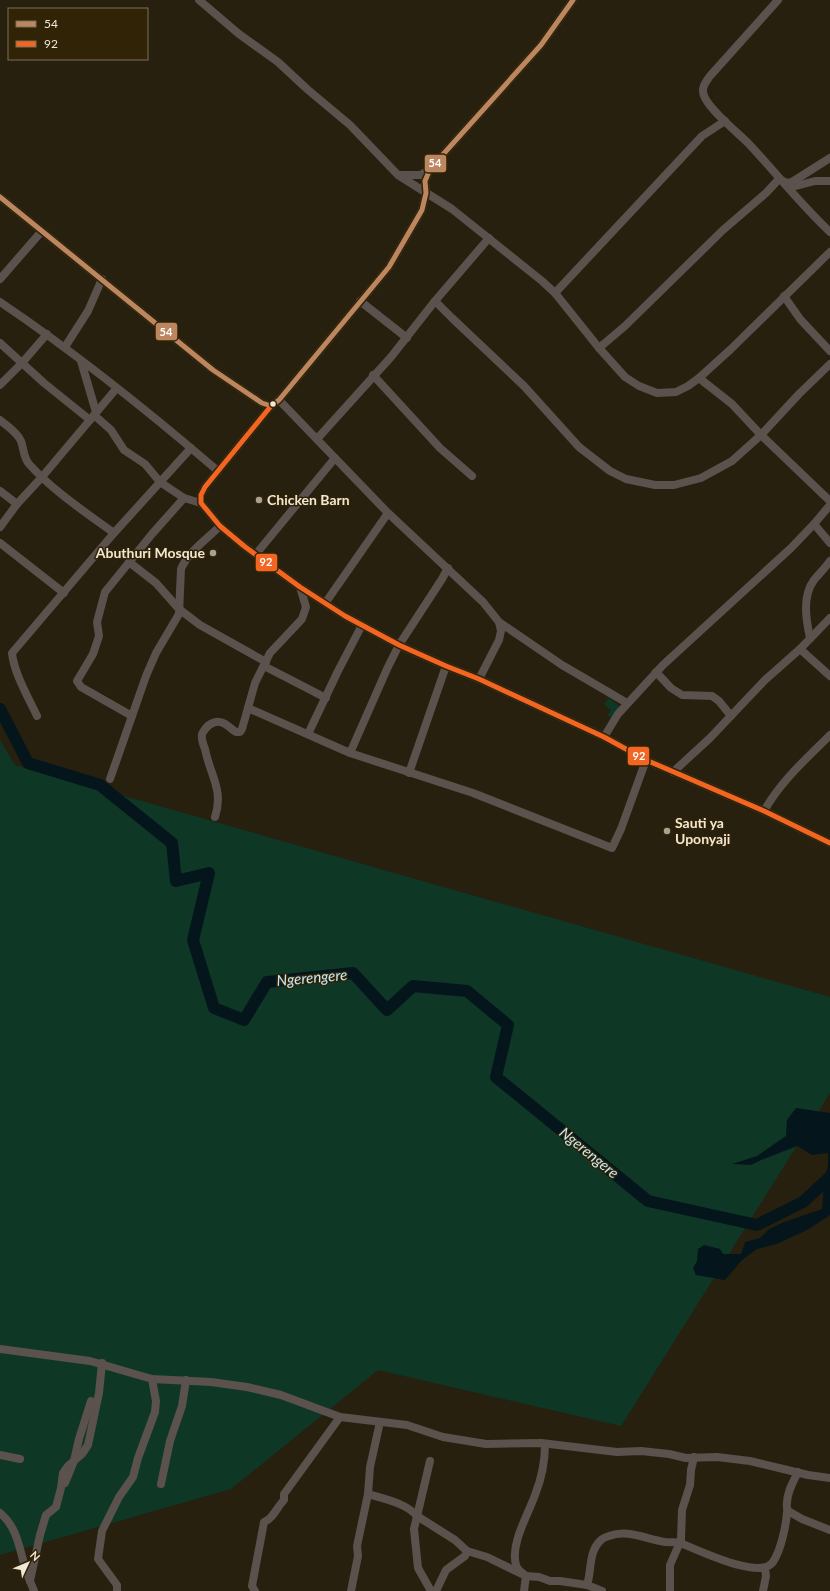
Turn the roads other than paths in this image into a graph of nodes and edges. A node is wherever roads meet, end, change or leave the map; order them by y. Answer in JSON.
{"nodes":[{"id":1,"x":199,"y":0,"type":"edge"},
{"id":2,"x":573,"y":0,"type":"edge"},
{"id":3,"x":778,"y":0,"type":"edge"},
{"id":4,"x":725,"y":121,"type":"junction"},
{"id":5,"x":830,"y":158,"type":"edge"},
{"id":6,"x":430,"y":169,"type":"junction"},
{"id":7,"x":398,"y":175,"type":"junction"},
{"id":8,"x":779,"y":179,"type":"junction"},
{"id":9,"x":830,"y":180,"type":"edge"},
{"id":10,"x":789,"y":188,"type":"junction"},
{"id":11,"x":426,"y":193,"type":"junction"},
{"id":12,"x":0,"y":197,"type":"edge"},
{"id":13,"x":829,"y":230,"type":"edge"},
{"id":14,"x":41,"y":232,"type":"junction"},
{"id":15,"x":489,"y":238,"type":"junction"},
{"id":16,"x":830,"y":252,"type":"edge"},
{"id":17,"x":0,"y":280,"type":"edge"},
{"id":18,"x":102,"y":280,"type":"junction"},
{"id":19,"x":555,"y":293,"type":"junction"},
{"id":20,"x":784,"y":296,"type":"junction"},
{"id":21,"x":360,"y":301,"type":"junction"},
{"id":22,"x":435,"y":301,"type":"junction"},
{"id":23,"x":0,"y":302,"type":"edge"},
{"id":24,"x":47,"y":334,"type":"junction"},
{"id":25,"x":406,"y":338,"type":"junction"},
{"id":26,"x":0,"y":343,"type":"edge"},
{"id":27,"x":65,"y":348,"type":"junction"},
{"id":28,"x":599,"y":348,"type":"junction"},
{"id":29,"x":830,"y":351,"type":"edge"},
{"id":30,"x":81,"y":361,"type":"junction"},
{"id":31,"x":22,"y":363,"type":"junction"},
{"id":32,"x":830,"y":364,"type":"edge"},
{"id":33,"x":373,"y":375,"type":"junction"},
{"id":34,"x":699,"y":378,"type":"junction"},
{"id":35,"x":0,"y":385,"type":"edge"},
{"id":36,"x":116,"y":389,"type":"junction"},
{"id":37,"x":279,"y":400,"type":"junction"},
{"id":38,"x":271,"y":406,"type":"junction"},
{"id":39,"x":94,"y":416,"type":"junction"},
{"id":40,"x":0,"y":420,"type":"edge"},
{"id":41,"x":761,"y":435,"type":"junction"},
{"id":42,"x":317,"y":439,"type":"junction"},
{"id":43,"x":191,"y":448,"type":"junction"},
{"id":44,"x":335,"y":458,"type":"junction"},
{"id":45,"x":218,"y":471,"type":"junction"},
{"id":46,"x":472,"y":476,"type":"dead end"},
{"id":47,"x":42,"y":477,"type":"junction"},
{"id":48,"x":160,"y":482,"type":"junction"},
{"id":49,"x":0,"y":491,"type":"edge"},
{"id":50,"x":184,"y":498,"type":"junction"},
{"id":51,"x":830,"y":501,"type":"edge"},
{"id":52,"x":201,"y":503,"type":"junction"},
{"id":53,"x":17,"y":504,"type":"junction"},
{"id":54,"x":830,"y":505,"type":"edge"},
{"id":55,"x":388,"y":513,"type":"junction"},
{"id":56,"x":814,"y":524,"type":"junction"},
{"id":57,"x":220,"y":526,"type":"junction"},
{"id":58,"x":0,"y":527,"type":"edge"},
{"id":59,"x":114,"y":533,"type":"junction"},
{"id":60,"x":0,"y":543,"type":"edge"},
{"id":61,"x":830,"y":543,"type":"edge"},
{"id":62,"x":256,"y":554,"type":"junction"},
{"id":63,"x":129,"y":562,"type":"junction"},
{"id":64,"x":830,"y":562,"type":"edge"},
{"id":65,"x":448,"y":568,"type":"junction"},
{"id":66,"x":300,"y":587,"type":"junction"},
{"id":67,"x":64,"y":593,"type":"junction"},
{"id":68,"x":326,"y":602,"type":"junction"},
{"id":69,"x":179,"y":609,"type":"junction"},
{"id":70,"x":830,"y":618,"type":"edge"},
{"id":71,"x":499,"y":622,"type":"junction"},
{"id":72,"x":362,"y":625,"type":"junction"},
{"id":73,"x":810,"y":638,"type":"junction"},
{"id":74,"x":400,"y":645,"type":"junction"},
{"id":75,"x":800,"y":649,"type":"junction"},
{"id":76,"x":265,"y":664,"type":"junction"},
{"id":77,"x":446,"y":666,"type":"junction"},
{"id":78,"x":656,"y":672,"type":"junction"},
{"id":79,"x":830,"y":676,"type":"edge"},
{"id":80,"x":479,"y":679,"type":"junction"},
{"id":81,"x":326,"y":698,"type":"junction"},
{"id":82,"x":627,"y":703,"type":"junction"},
{"id":83,"x":248,"y":708,"type":"junction"},
{"id":84,"x":37,"y":716,"type":"dead end"},
{"id":85,"x":132,"y":716,"type":"junction"},
{"id":86,"x":731,"y":716,"type":"junction"},
{"id":87,"x":308,"y":734,"type":"junction"},
{"id":88,"x":830,"y":735,"type":"edge"},
{"id":89,"x":604,"y":737,"type":"junction"},
{"id":90,"x":350,"y":753,"type":"junction"},
{"id":91,"x":646,"y":760,"type":"junction"},
{"id":92,"x":409,"y":772,"type":"junction"},
{"id":93,"x":673,"y":772,"type":"junction"},
{"id":94,"x":110,"y":779,"type":"dead end"},
{"id":95,"x":764,"y":811,"type":"junction"},
{"id":96,"x":215,"y":817,"type":"dead end"},
{"id":97,"x":830,"y":843,"type":"edge"},
{"id":98,"x":0,"y":1349,"type":"edge"},
{"id":99,"x":102,"y":1363,"type":"junction"},
{"id":100,"x":152,"y":1379,"type":"junction"},
{"id":101,"x":186,"y":1380,"type":"junction"},
{"id":102,"x":340,"y":1417,"type":"junction"},
{"id":103,"x":380,"y":1422,"type":"junction"},
{"id":104,"x":545,"y":1444,"type":"junction"},
{"id":105,"x":0,"y":1455,"type":"edge"},
{"id":106,"x":694,"y":1457,"type":"junction"},
{"id":107,"x":20,"y":1459,"type":"dead end"},
{"id":108,"x":74,"y":1461,"type":"junction"},
{"id":109,"x":430,"y":1461,"type":"dead end"},
{"id":110,"x":798,"y":1472,"type":"junction"},
{"id":111,"x":830,"y":1478,"type":"edge"},
{"id":112,"x":65,"y":1483,"type":"dead end"},
{"id":113,"x":161,"y":1484,"type":"dead end"},
{"id":114,"x":368,"y":1494,"type":"junction"},
{"id":115,"x":788,"y":1510,"type":"junction"},
{"id":116,"x":0,"y":1513,"type":"edge"},
{"id":117,"x":417,"y":1516,"type":"junction"},
{"id":118,"x":830,"y":1530,"type":"edge"},
{"id":119,"x":680,"y":1543,"type":"junction"},
{"id":120,"x":467,"y":1550,"type":"junction"},
{"id":121,"x":765,"y":1568,"type":"junction"},
{"id":122,"x":526,"y":1576,"type":"junction"},
{"id":123,"x":30,"y":1581,"type":"junction"},
{"id":124,"x":587,"y":1585,"type":"junction"},
{"id":125,"x":353,"y":1590,"type":"edge"},
{"id":126,"x":34,"y":1591,"type":"edge"},
{"id":127,"x":117,"y":1591,"type":"edge"},
{"id":128,"x":255,"y":1591,"type":"edge"},
{"id":129,"x":431,"y":1591,"type":"edge"},
{"id":130,"x":436,"y":1591,"type":"edge"},
{"id":131,"x":524,"y":1591,"type":"edge"},
{"id":132,"x":602,"y":1591,"type":"edge"},
{"id":133,"x":670,"y":1591,"type":"edge"},
{"id":134,"x":763,"y":1591,"type":"edge"}],
"edges":[{"from":1,"to":7,"type":"street"},
{"from":2,"to":6,"type":"street"},
{"from":3,"to":4,"type":"street"},
{"from":4,"to":8,"type":"street"},
{"from":4,"to":19,"type":"street"},
{"from":5,"to":8,"type":"street"},
{"from":6,"to":7,"type":"street"},
{"from":6,"to":11,"type":"street"},
{"from":7,"to":11,"type":"street"},
{"from":8,"to":10,"type":"street"},
{"from":8,"to":28,"type":"street"},
{"from":9,"to":10,"type":"street"},
{"from":10,"to":13,"type":"street"},
{"from":11,"to":15,"type":"street"},
{"from":11,"to":21,"type":"street"},
{"from":12,"to":14,"type":"street"},
{"from":14,"to":17,"type":"street"},
{"from":14,"to":18,"type":"street"},
{"from":15,"to":19,"type":"street"},
{"from":15,"to":22,"type":"street"},
{"from":16,"to":20,"type":"street"},
{"from":18,"to":27,"type":"street"},
{"from":18,"to":38,"type":"street"},
{"from":19,"to":28,"type":"street"},
{"from":20,"to":29,"type":"street"},
{"from":20,"to":34,"type":"street"},
{"from":21,"to":25,"type":"street"},
{"from":21,"to":37,"type":"street"},
{"from":22,"to":25,"type":"street"},
{"from":22,"to":41,"type":"street"},
{"from":23,"to":24,"type":"street"},
{"from":24,"to":27,"type":"street"},
{"from":24,"to":31,"type":"street"},
{"from":25,"to":33,"type":"street"},
{"from":26,"to":31,"type":"street"},
{"from":27,"to":30,"type":"street"},
{"from":28,"to":34,"type":"street"},
{"from":30,"to":36,"type":"street"},
{"from":30,"to":39,"type":"street"},
{"from":31,"to":35,"type":"street"},
{"from":31,"to":39,"type":"street"},
{"from":32,"to":41,"type":"street"},
{"from":33,"to":42,"type":"street"},
{"from":33,"to":46,"type":"street"},
{"from":34,"to":41,"type":"street"},
{"from":36,"to":39,"type":"street"},
{"from":36,"to":43,"type":"street"},
{"from":37,"to":38,"type":"street"},
{"from":37,"to":42,"type":"street"},
{"from":38,"to":45,"type":"street"},
{"from":39,"to":47,"type":"street"},
{"from":39,"to":48,"type":"street"},
{"from":40,"to":47,"type":"street"},
{"from":41,"to":51,"type":"street"},
{"from":42,"to":44,"type":"street"},
{"from":43,"to":45,"type":"street"},
{"from":43,"to":48,"type":"street"},
{"from":44,"to":55,"type":"street"},
{"from":44,"to":62,"type":"street"},
{"from":45,"to":52,"type":"street"},
{"from":47,"to":53,"type":"street"},
{"from":47,"to":59,"type":"street"},
{"from":48,"to":50,"type":"street"},
{"from":48,"to":59,"type":"street"},
{"from":49,"to":53,"type":"street"},
{"from":50,"to":52,"type":"street"},
{"from":50,"to":63,"type":"street"},
{"from":52,"to":57,"type":"street"},
{"from":53,"to":58,"type":"street"},
{"from":54,"to":56,"type":"street"},
{"from":55,"to":65,"type":"street"},
{"from":55,"to":68,"type":"street"},
{"from":56,"to":61,"type":"street"},
{"from":56,"to":78,"type":"street"},
{"from":57,"to":62,"type":"street"},
{"from":57,"to":69,"type":"street"},
{"from":59,"to":67,"type":"street"},
{"from":60,"to":67,"type":"street"},
{"from":62,"to":66,"type":"street"},
{"from":63,"to":69,"type":"street"},
{"from":63,"to":85,"type":"street"},
{"from":64,"to":73,"type":"street"},
{"from":65,"to":71,"type":"street"},
{"from":65,"to":74,"type":"street"},
{"from":66,"to":68,"type":"street"},
{"from":66,"to":76,"type":"street"},
{"from":67,"to":84,"type":"street"},
{"from":68,"to":72,"type":"street"},
{"from":69,"to":76,"type":"street"},
{"from":69,"to":85,"type":"street"},
{"from":70,"to":73,"type":"street"},
{"from":71,"to":80,"type":"street"},
{"from":71,"to":82,"type":"street"},
{"from":72,"to":74,"type":"street"},
{"from":72,"to":81,"type":"street"},
{"from":73,"to":75,"type":"street"},
{"from":74,"to":77,"type":"street"},
{"from":74,"to":90,"type":"street"},
{"from":75,"to":79,"type":"street"},
{"from":75,"to":86,"type":"street"},
{"from":76,"to":81,"type":"street"},
{"from":76,"to":83,"type":"street"},
{"from":77,"to":80,"type":"street"},
{"from":77,"to":92,"type":"street"},
{"from":78,"to":82,"type":"street"},
{"from":78,"to":86,"type":"street"},
{"from":80,"to":89,"type":"street"},
{"from":81,"to":87,"type":"street"},
{"from":82,"to":89,"type":"street"},
{"from":83,"to":87,"type":"street"},
{"from":83,"to":96,"type":"street"},
{"from":85,"to":94,"type":"street"},
{"from":86,"to":93,"type":"street"},
{"from":87,"to":90,"type":"street"},
{"from":88,"to":95,"type":"street"},
{"from":89,"to":91,"type":"street"},
{"from":90,"to":92,"type":"street"},
{"from":91,"to":92,"type":"street"},
{"from":91,"to":93,"type":"street"},
{"from":93,"to":95,"type":"street"},
{"from":95,"to":97,"type":"street"},
{"from":98,"to":99,"type":"street"},
{"from":99,"to":100,"type":"street"},
{"from":99,"to":108,"type":"street"},
{"from":100,"to":101,"type":"street"},
{"from":100,"to":127,"type":"street"},
{"from":101,"to":102,"type":"street"},
{"from":101,"to":113,"type":"street"},
{"from":102,"to":103,"type":"street"},
{"from":102,"to":128,"type":"street"},
{"from":103,"to":104,"type":"street"},
{"from":103,"to":114,"type":"street"},
{"from":104,"to":106,"type":"street"},
{"from":104,"to":122,"type":"street"},
{"from":105,"to":107,"type":"street"},
{"from":106,"to":110,"type":"street"},
{"from":106,"to":119,"type":"street"},
{"from":108,"to":112,"type":"street"},
{"from":108,"to":123,"type":"street"},
{"from":109,"to":117,"type":"street"},
{"from":110,"to":111,"type":"street"},
{"from":110,"to":115,"type":"street"},
{"from":114,"to":117,"type":"street"},
{"from":114,"to":125,"type":"street"},
{"from":115,"to":118,"type":"street"},
{"from":115,"to":121,"type":"street"},
{"from":116,"to":123,"type":"street"},
{"from":117,"to":120,"type":"street"},
{"from":117,"to":129,"type":"street"},
{"from":119,"to":121,"type":"street"},
{"from":119,"to":124,"type":"street"},
{"from":119,"to":133,"type":"street"},
{"from":120,"to":122,"type":"street"},
{"from":120,"to":130,"type":"street"},
{"from":121,"to":134,"type":"street"},
{"from":122,"to":124,"type":"street"},
{"from":122,"to":131,"type":"street"},
{"from":123,"to":126,"type":"street"},
{"from":124,"to":132,"type":"street"}]}
